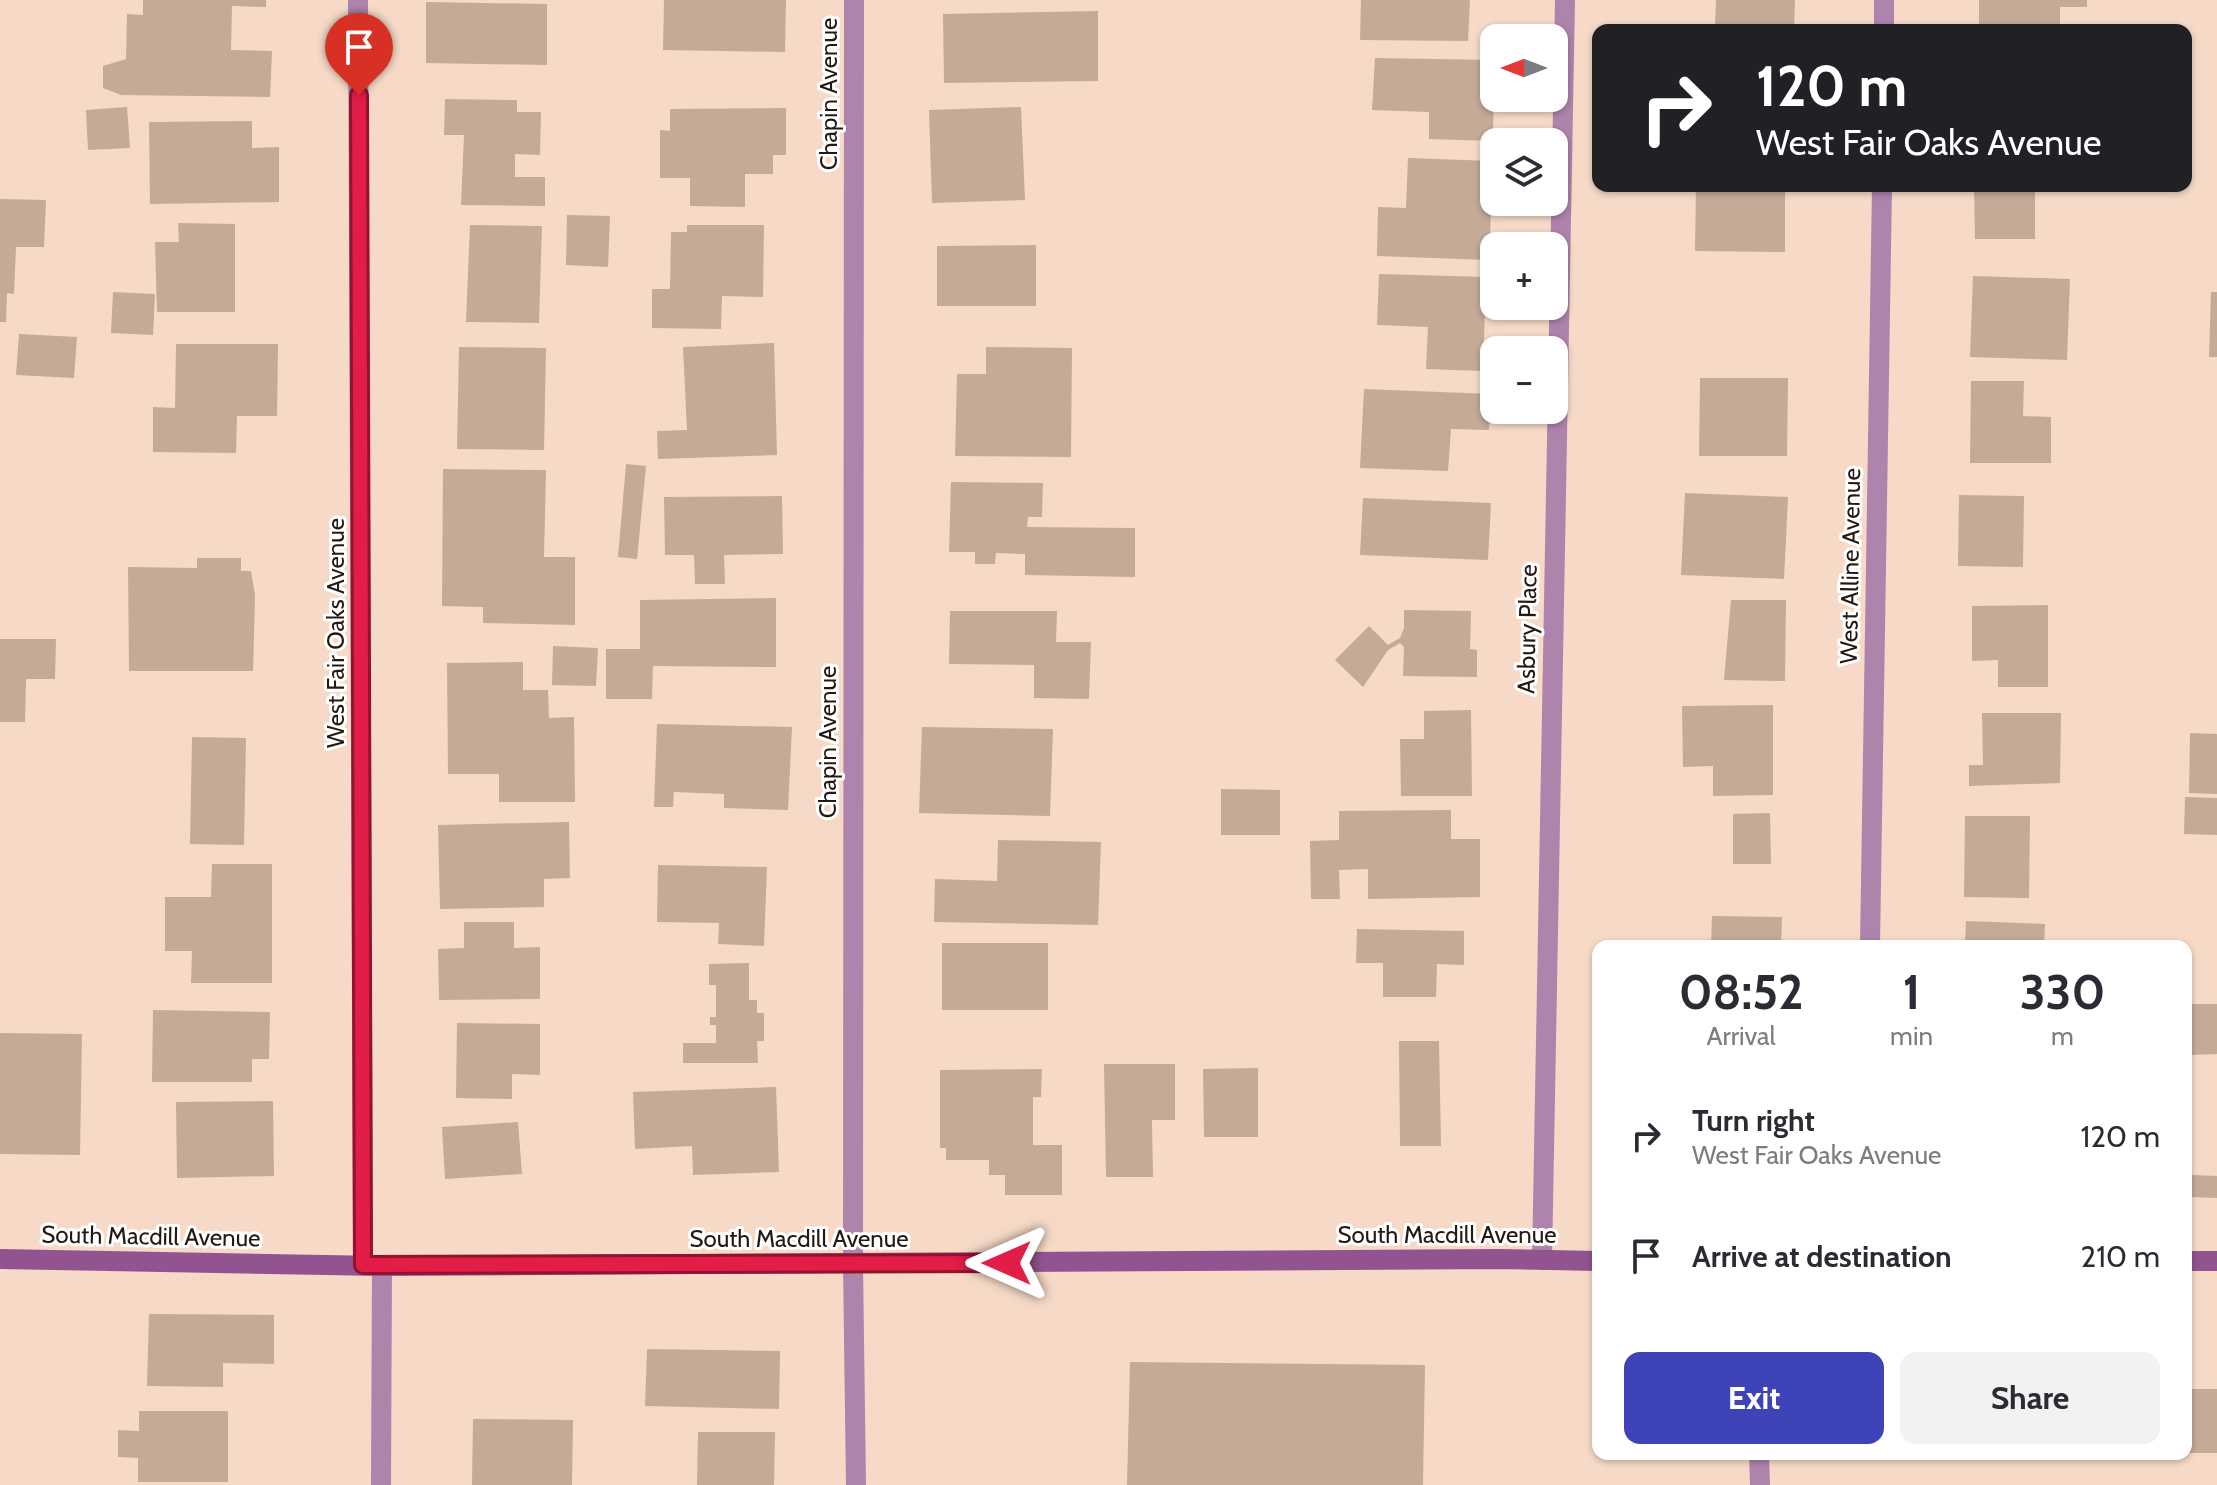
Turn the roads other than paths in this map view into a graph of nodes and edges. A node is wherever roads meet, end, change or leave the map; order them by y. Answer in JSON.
{"nodes":[{"id":1,"x":358,"y":0,"type":"edge"},
{"id":2,"x":854,"y":0,"type":"edge"},
{"id":3,"x":1565,"y":0,"type":"edge"},
{"id":4,"x":1884,"y":0,"type":"edge"},
{"id":5,"x":1884,"y":24,"type":"edge"},
{"id":6,"x":1882,"y":192,"type":"edge"},
{"id":7,"x":1870,"y":940,"type":"edge"},
{"id":8,"x":0,"y":1259,"type":"edge"},
{"id":9,"x":1542,"y":1260,"type":"junction"},
{"id":10,"x":1592,"y":1261,"type":"edge"},
{"id":11,"x":2192,"y":1261,"type":"edge"},
{"id":12,"x":2217,"y":1261,"type":"edge"},
{"id":13,"x":853,"y":1264,"type":"junction"},
{"id":14,"x":372,"y":1266,"type":"junction"},
{"id":15,"x":1759,"y":1460,"type":"edge"},
{"id":16,"x":381,"y":1485,"type":"edge"},
{"id":17,"x":856,"y":1485,"type":"edge"},
{"id":18,"x":1760,"y":1485,"type":"edge"}],
"edges":[{"from":1,"to":14,"type":"street","name":"West Fair Oaks Avenue"},
{"from":2,"to":13,"type":"street","name":"Chapin Avenue"},
{"from":3,"to":9,"type":"street","name":"Asbury Place"},
{"from":4,"to":5,"type":"street"},
{"from":6,"to":7,"type":"street","name":"West Alline Avenue"},
{"from":8,"to":14,"type":"street","name":"South Macdill Avenue"},
{"from":9,"to":10,"type":"street","name":"South Macdill Avenue"},
{"from":9,"to":13,"type":"street","name":"South Macdill Avenue"},
{"from":11,"to":12,"type":"street"},
{"from":13,"to":14,"type":"street","name":"South Macdill Avenue"},
{"from":13,"to":17,"type":"street","name":"Chapin Avenue"},
{"from":14,"to":16,"type":"street","name":"West Fair Oaks Avenue"},
{"from":15,"to":18,"type":"street"}]}
